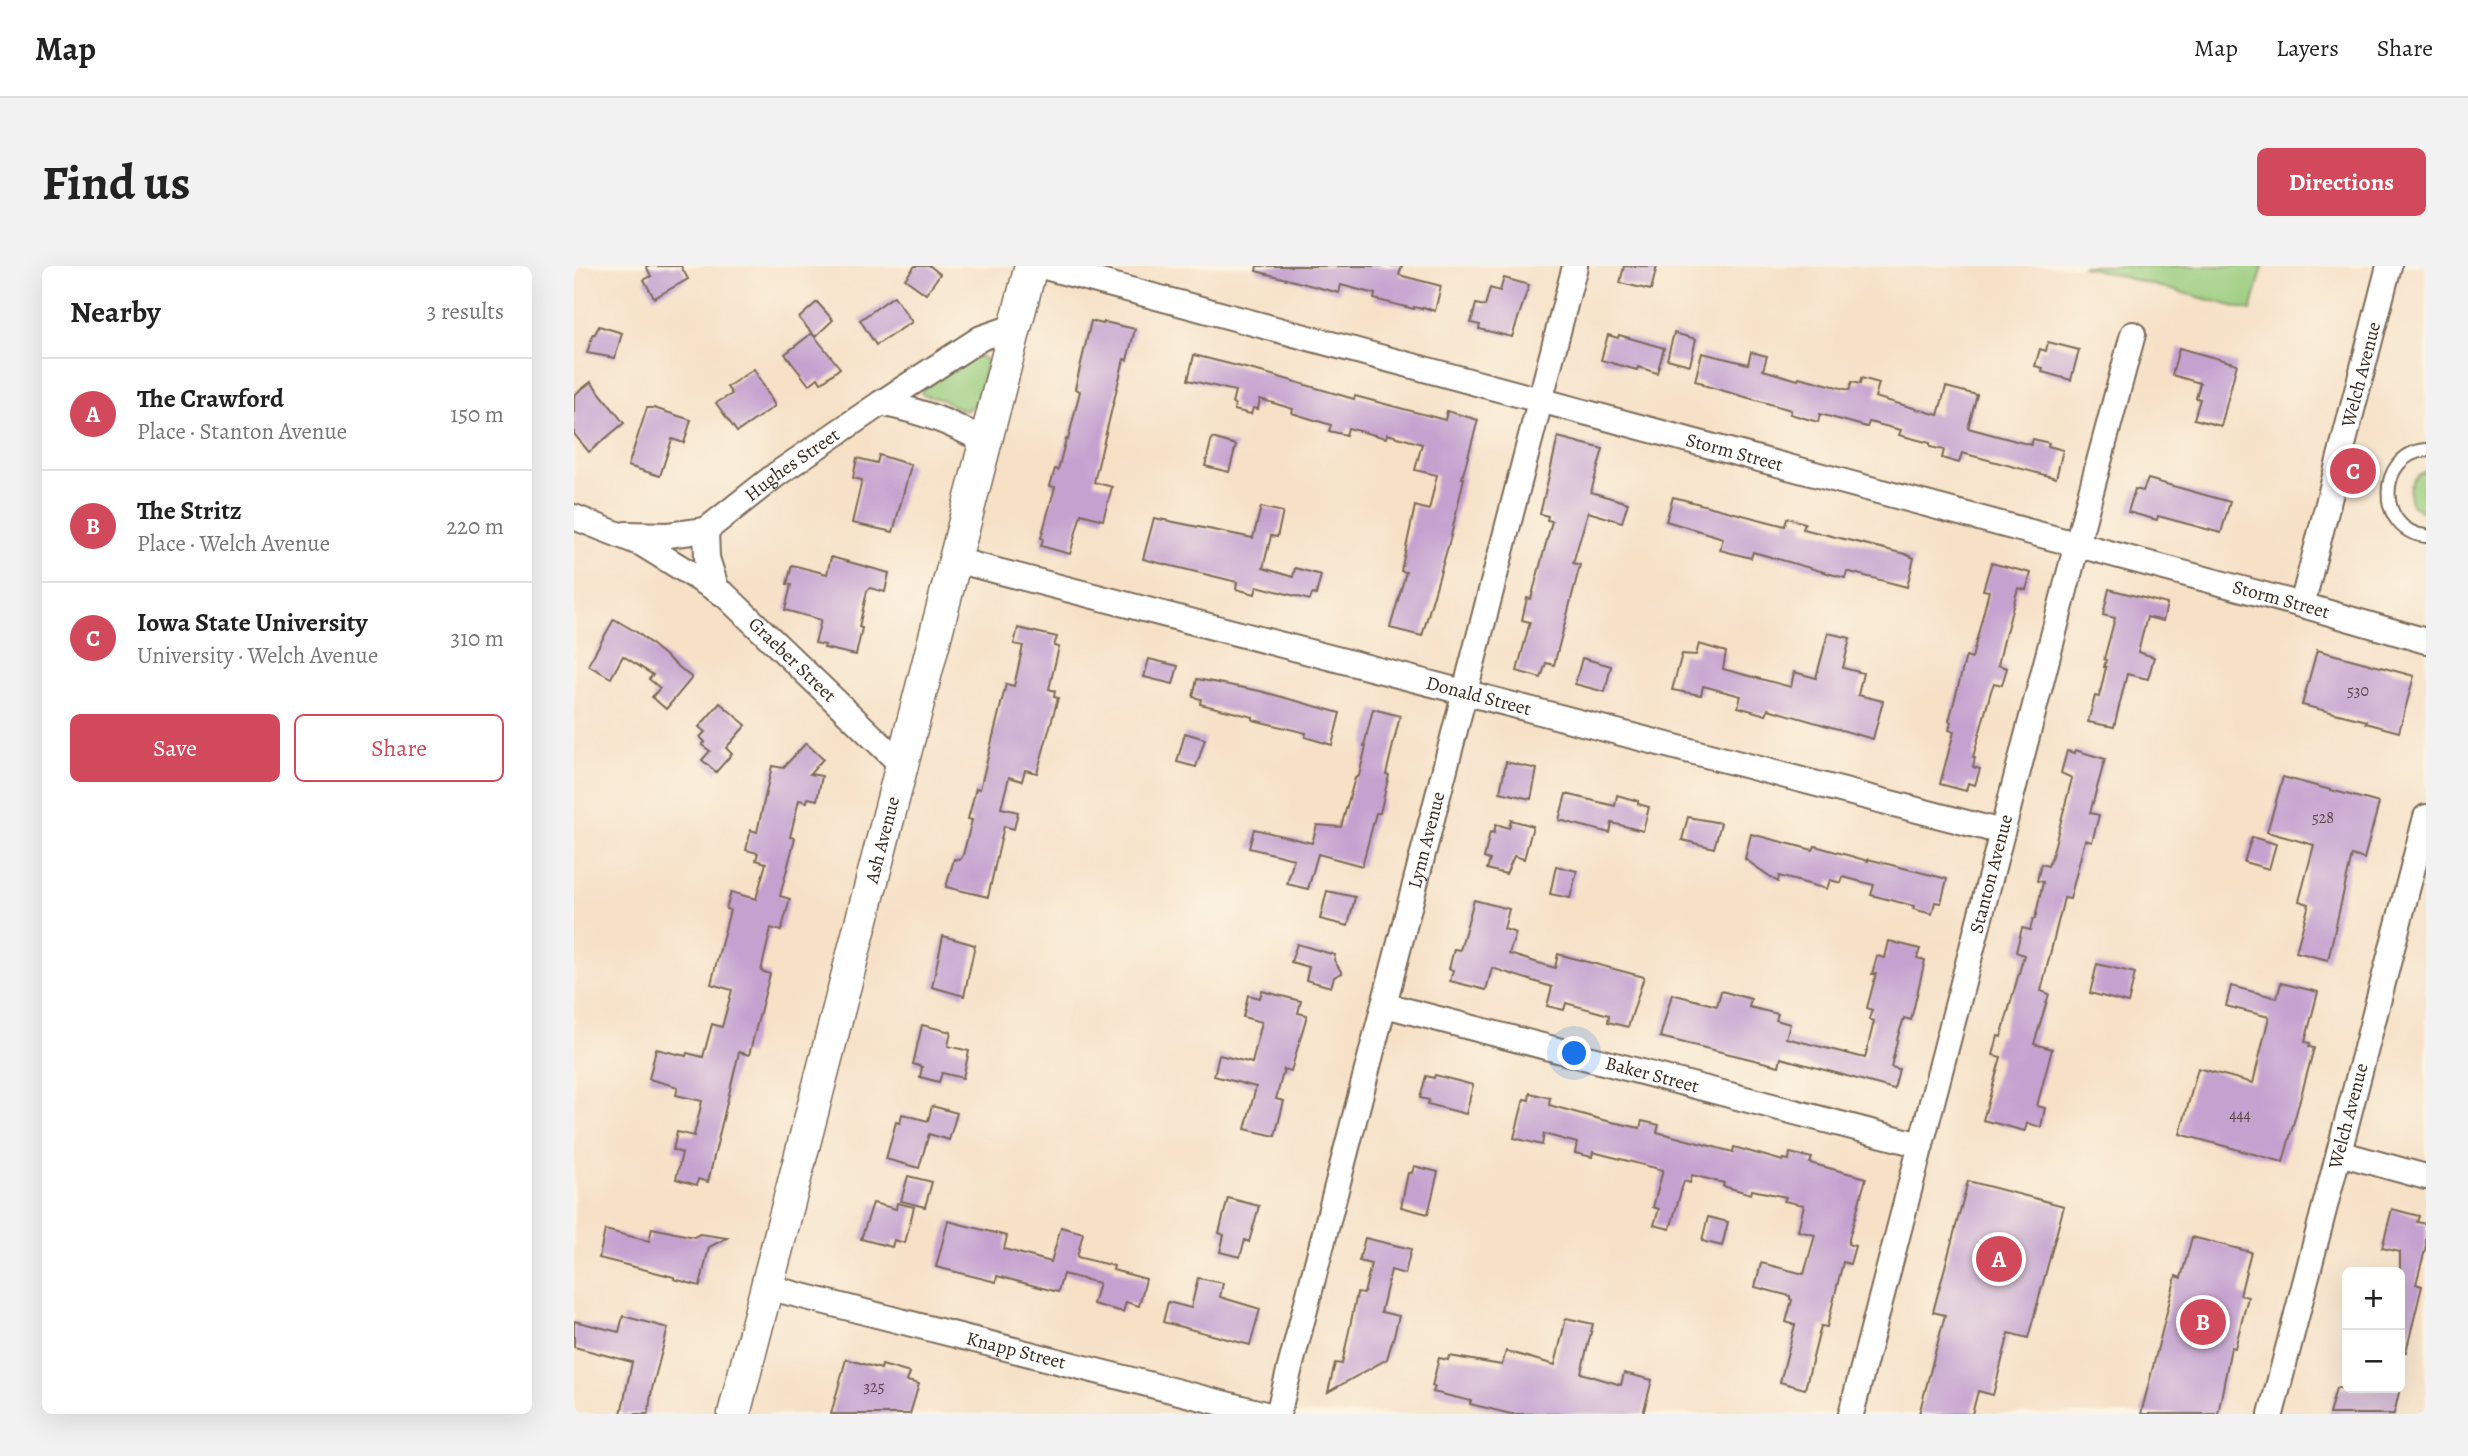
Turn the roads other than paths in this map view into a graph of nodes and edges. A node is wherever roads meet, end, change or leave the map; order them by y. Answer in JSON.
{"nodes":[{"id":1,"x":1031,"y":266,"type":"edge"},
{"id":2,"x":1041,"y":266,"type":"edge"},
{"id":3,"x":1575,"y":266,"type":"edge"},
{"id":4,"x":2389,"y":266,"type":"edge"},
{"id":5,"x":1016,"y":326,"type":"junction"},
{"id":6,"x":2133,"y":334,"type":"dead end"},
{"id":7,"x":1541,"y":401,"type":"junction"},
{"id":8,"x":881,"y":403,"type":"junction"},
{"id":9,"x":986,"y":442,"type":"junction"},
{"id":10,"x":2426,"y":450,"type":"edge"},
{"id":11,"x":574,"y":517,"type":"edge"},
{"id":12,"x":706,"y":530,"type":"junction"},
{"id":13,"x":618,"y":534,"type":"junction"},
{"id":14,"x":2426,"y":536,"type":"edge"},
{"id":15,"x":2077,"y":544,"type":"junction"},
{"id":16,"x":955,"y":560,"type":"junction"},
{"id":17,"x":717,"y":590,"type":"junction"},
{"id":18,"x":2302,"y":605,"type":"junction"},
{"id":19,"x":2426,"y":641,"type":"edge"},
{"id":20,"x":1465,"y":692,"type":"junction"},
{"id":21,"x":902,"y":765,"type":"junction"},
{"id":22,"x":2426,"y":817,"type":"edge"},
{"id":23,"x":2003,"y":832,"type":"junction"},
{"id":24,"x":1385,"y":1005,"type":"junction"},
{"id":25,"x":1921,"y":1145,"type":"junction"},
{"id":26,"x":2339,"y":1153,"type":"junction"},
{"id":27,"x":2426,"y":1177,"type":"edge"},
{"id":28,"x":767,"y":1287,"type":"junction"},
{"id":29,"x":734,"y":1414,"type":"edge"},
{"id":30,"x":1265,"y":1414,"type":"edge"},
{"id":31,"x":1278,"y":1414,"type":"edge"},
{"id":32,"x":1851,"y":1414,"type":"edge"},
{"id":33,"x":2271,"y":1414,"type":"edge"}],
"edges":[{"from":1,"to":5,"type":"street","name":"Ash Avenue"},
{"from":2,"to":7,"type":"street","name":"Storm Street"},
{"from":3,"to":7,"type":"street","name":"Lynn Avenue"},
{"from":4,"to":18,"type":"street","name":"Welch Avenue"},
{"from":5,"to":8,"type":"street","name":"Hughes Street"},
{"from":5,"to":9,"type":"street","name":"Ash Avenue"},
{"from":6,"to":15,"type":"street","name":"Stanton Avenue"},
{"from":7,"to":15,"type":"street","name":"Storm Street"},
{"from":7,"to":20,"type":"street","name":"Lynn Avenue"},
{"from":8,"to":9,"type":"street"},
{"from":8,"to":12,"type":"street","name":"Hughes Street"},
{"from":9,"to":16,"type":"street","name":"Ash Avenue"},
{"from":10,"to":14,"type":"lane"},
{"from":11,"to":13,"type":"street"},
{"from":12,"to":13,"type":"street"},
{"from":12,"to":17,"type":"street"},
{"from":13,"to":17,"type":"street","name":"Graeber Street"},
{"from":15,"to":18,"type":"street","name":"Storm Street"},
{"from":15,"to":23,"type":"street","name":"Stanton Avenue"},
{"from":16,"to":20,"type":"street","name":"Donald Street"},
{"from":16,"to":21,"type":"street","name":"Ash Avenue"},
{"from":17,"to":21,"type":"street","name":"Graeber Street"},
{"from":18,"to":19,"type":"street","name":"Storm Street"},
{"from":20,"to":23,"type":"street","name":"Donald Street"},
{"from":20,"to":24,"type":"street","name":"Lynn Avenue"},
{"from":21,"to":28,"type":"street","name":"Ash Avenue"},
{"from":22,"to":26,"type":"street","name":"Welch Avenue"},
{"from":23,"to":25,"type":"street","name":"Stanton Avenue"},
{"from":24,"to":25,"type":"street","name":"Baker Street"},
{"from":24,"to":31,"type":"street","name":"Lynn Avenue"},
{"from":25,"to":32,"type":"street","name":"Stanton Avenue"},
{"from":26,"to":27,"type":"street"},
{"from":26,"to":33,"type":"street","name":"Welch Avenue"},
{"from":28,"to":29,"type":"street","name":"Ash Avenue"},
{"from":28,"to":30,"type":"street","name":"Knapp Street"}]}
